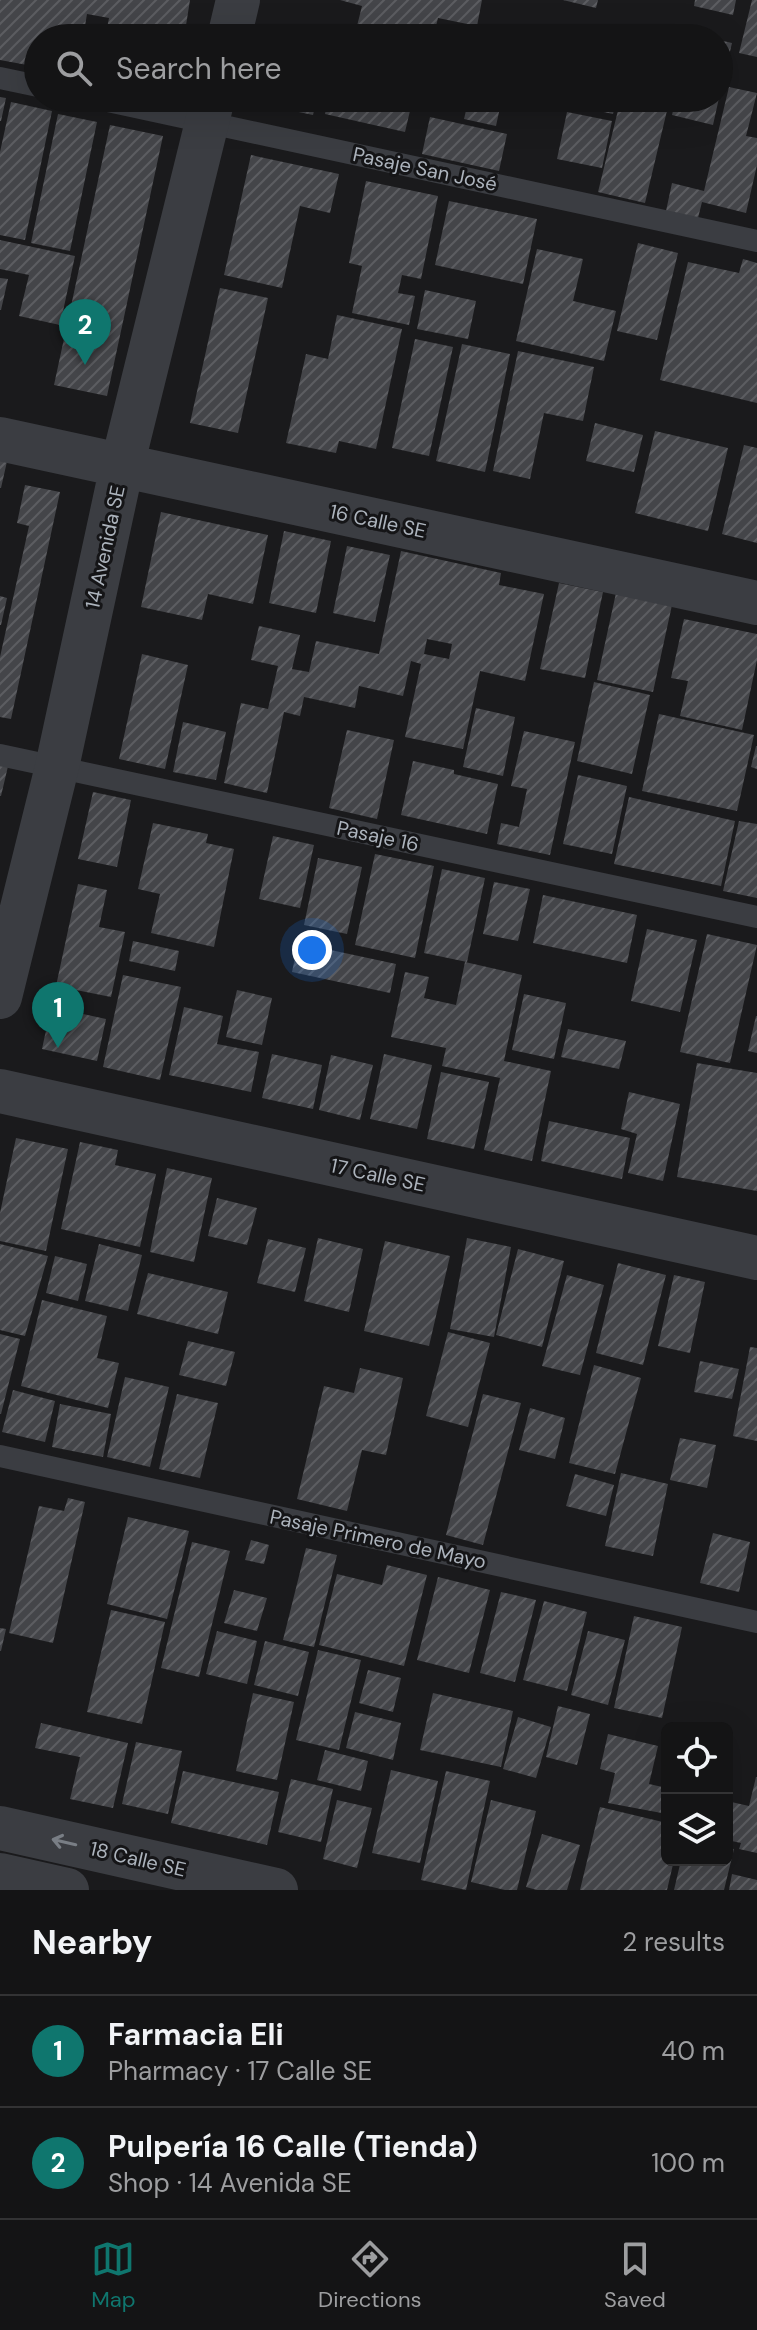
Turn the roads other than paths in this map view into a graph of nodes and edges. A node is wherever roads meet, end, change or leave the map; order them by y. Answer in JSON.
{"nodes":[{"id":1,"x":238,"y":0,"type":"edge"},
{"id":2,"x":232,"y":24,"type":"edge"},
{"id":3,"x":0,"y":78,"type":"edge"},
{"id":4,"x":24,"y":83,"type":"edge"},
{"id":5,"x":210,"y":112,"type":"edge"},
{"id":6,"x":218,"y":112,"type":"edge"},
{"id":7,"x":757,"y":241,"type":"edge"},
{"id":8,"x":0,"y":439,"type":"edge"},
{"id":9,"x":122,"y":466,"type":"junction"},
{"id":10,"x":757,"y":603,"type":"edge"},
{"id":11,"x":0,"y":755,"type":"edge"},
{"id":12,"x":57,"y":767,"type":"junction"},
{"id":13,"x":757,"y":917,"type":"edge"},
{"id":14,"x":0,"y":997,"type":"edge"},
{"id":15,"x":0,"y":1091,"type":"edge"},
{"id":16,"x":757,"y":1258,"type":"edge"},
{"id":17,"x":0,"y":1456,"type":"edge"},
{"id":18,"x":757,"y":1622,"type":"edge"},
{"id":19,"x":0,"y":1828,"type":"edge"},
{"id":20,"x":0,"y":1875,"type":"edge"},
{"id":21,"x":67,"y":1890,"type":"edge"},
{"id":22,"x":276,"y":1890,"type":"edge"}],
"edges":[{"from":1,"to":2,"type":"street"},
{"from":3,"to":4,"type":"lane"},
{"from":5,"to":9,"type":"street","name":"14 Avenida SE"},
{"from":6,"to":7,"type":"lane","name":"Pasaje San José"},
{"from":8,"to":9,"type":"street","name":"16 Calle SE"},
{"from":9,"to":10,"type":"street","name":"16 Calle SE"},
{"from":9,"to":12,"type":"street","name":"14 Avenida SE"},
{"from":11,"to":12,"type":"lane","name":"Pasaje 16"},
{"from":12,"to":13,"type":"lane","name":"Pasaje 16"},
{"from":12,"to":14,"type":"street","name":"14 Avenida SE"},
{"from":15,"to":16,"type":"street","name":"17 Calle SE"},
{"from":17,"to":18,"type":"lane","name":"Pasaje Primero de Mayo"},
{"from":22,"to":19,"type":"street","name":"18 Calle SE","one_way":true},
{"from":20,"to":21,"type":"street"}]}
